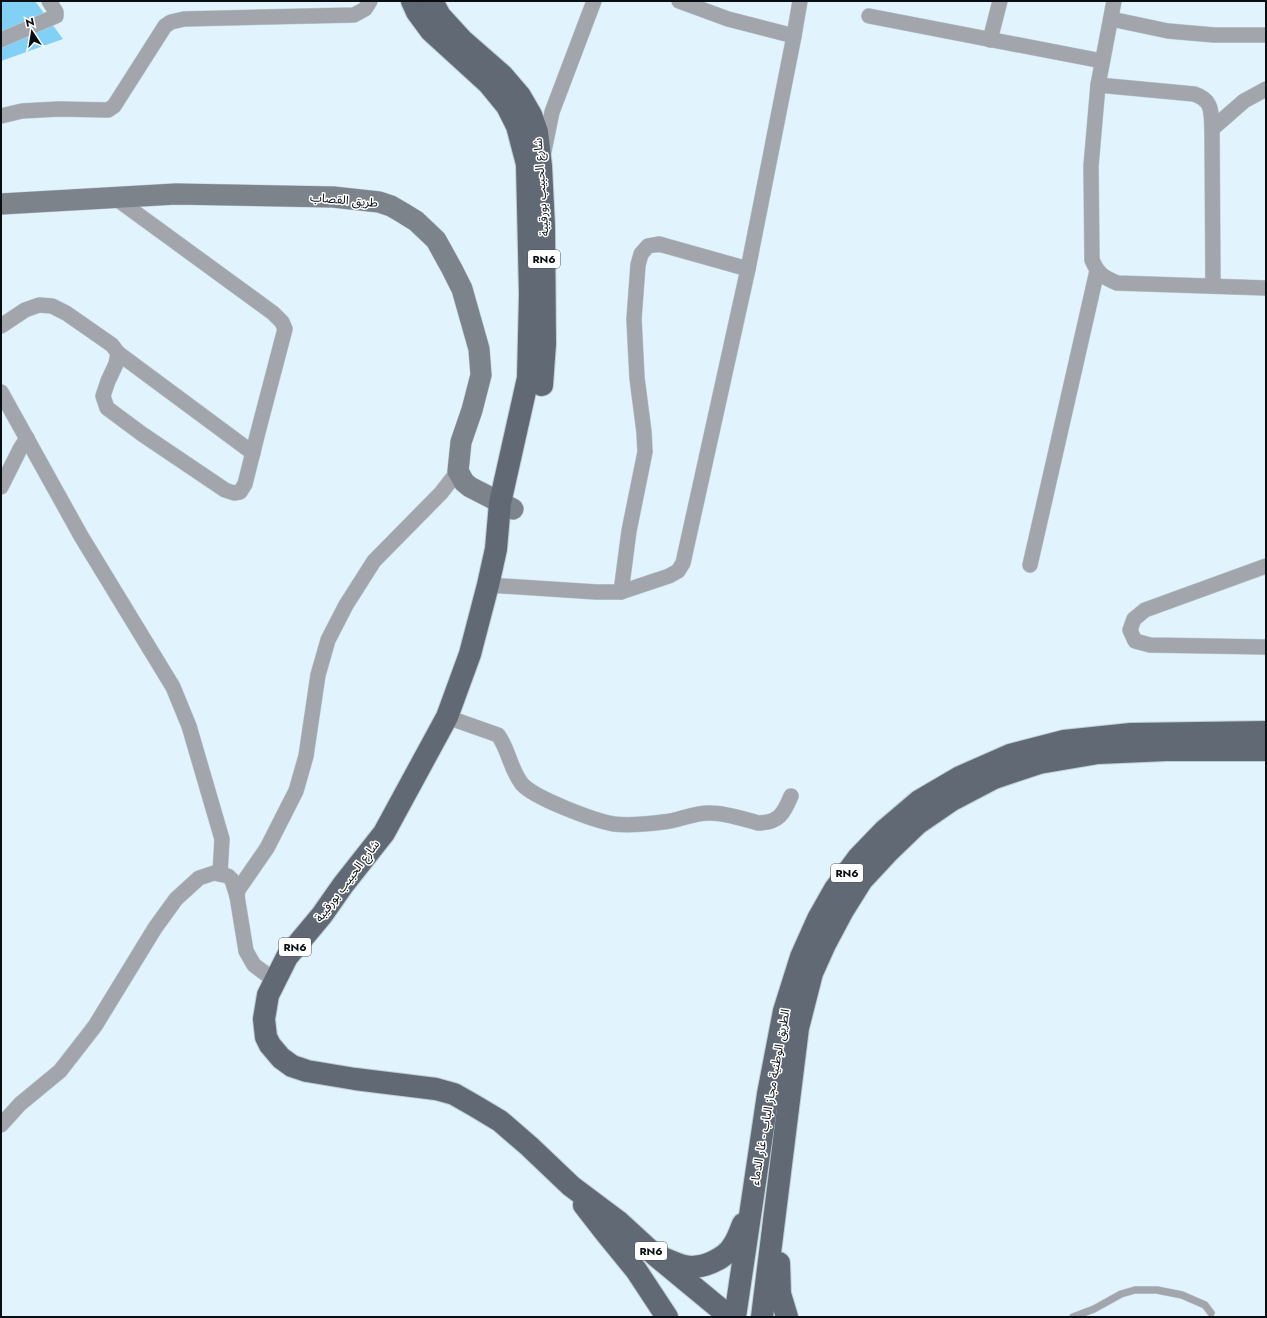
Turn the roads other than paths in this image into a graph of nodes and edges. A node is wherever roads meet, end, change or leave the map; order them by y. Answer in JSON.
{"nodes":[{"id":1,"x":49,"y":1,"type":"edge"},
{"id":2,"x":370,"y":1,"type":"edge"},
{"id":3,"x":412,"y":1,"type":"edge"},
{"id":4,"x":432,"y":1,"type":"edge"},
{"id":5,"x":594,"y":1,"type":"edge"},
{"id":6,"x":679,"y":1,"type":"edge"},
{"id":7,"x":800,"y":1,"type":"edge"},
{"id":8,"x":1000,"y":1,"type":"edge"},
{"id":9,"x":1114,"y":1,"type":"edge"},
{"id":10,"x":869,"y":16,"type":"dead end"},
{"id":11,"x":1111,"y":19,"type":"junction"},
{"id":12,"x":1266,"y":35,"type":"edge"},
{"id":13,"x":794,"y":36,"type":"junction"},
{"id":14,"x":1,"y":40,"type":"edge"},
{"id":15,"x":990,"y":40,"type":"junction"},
{"id":16,"x":1102,"y":61,"type":"junction"},
{"id":17,"x":1098,"y":85,"type":"junction"},
{"id":18,"x":1266,"y":89,"type":"edge"},
{"id":19,"x":1,"y":116,"type":"edge"},
{"id":20,"x":1212,"y":129,"type":"junction"},
{"id":21,"x":541,"y":166,"type":"junction"},
{"id":22,"x":114,"y":197,"type":"junction"},
{"id":23,"x":1,"y":204,"type":"edge"},
{"id":24,"x":748,"y":269,"type":"junction"},
{"id":25,"x":1096,"y":271,"type":"junction"},
{"id":26,"x":1213,"y":286,"type":"junction"},
{"id":27,"x":1266,"y":288,"type":"edge"},
{"id":28,"x":1,"y":326,"type":"edge"},
{"id":29,"x":118,"y":353,"type":"junction"},
{"id":30,"x":1,"y":392,"type":"edge"},
{"id":31,"x":27,"y":438,"type":"junction"},
{"id":32,"x":253,"y":453,"type":"junction"},
{"id":33,"x":458,"y":471,"type":"junction"},
{"id":34,"x":1,"y":486,"type":"edge"},
{"id":35,"x":507,"y":506,"type":"junction"},
{"id":36,"x":1030,"y":565,"type":"dead end"},
{"id":37,"x":1266,"y":566,"type":"edge"},
{"id":38,"x":488,"y":585,"type":"junction"},
{"id":39,"x":621,"y":592,"type":"junction"},
{"id":40,"x":1266,"y":647,"type":"edge"},
{"id":41,"x":447,"y":717,"type":"junction"},
{"id":42,"x":1266,"y":732,"type":"edge"},
{"id":43,"x":1266,"y":750,"type":"edge"},
{"id":44,"x":791,"y":796,"type":"dead end"},
{"id":45,"x":220,"y":874,"type":"junction"},
{"id":46,"x":237,"y":896,"type":"junction"},
{"id":47,"x":276,"y":978,"type":"junction"},
{"id":48,"x":792,"y":1069,"type":"junction"},
{"id":49,"x":1,"y":1125,"type":"edge"},
{"id":50,"x":570,"y":1186,"type":"junction"},
{"id":51,"x":751,"y":1202,"type":"junction"},
{"id":52,"x":654,"y":1255,"type":"junction"},
{"id":53,"x":1211,"y":1313,"type":"dead end"},
{"id":54,"x":667,"y":1317,"type":"edge"},
{"id":55,"x":730,"y":1317,"type":"edge"},
{"id":56,"x":735,"y":1317,"type":"edge"},
{"id":57,"x":762,"y":1317,"type":"edge"},
{"id":58,"x":787,"y":1317,"type":"edge"},
{"id":59,"x":1073,"y":1317,"type":"edge"}],
"edges":[{"from":1,"to":14,"type":"street"},
{"from":2,"to":19,"type":"street"},
{"from":3,"to":35,"type":"main road","name":"شارع الحبيب بورقيبة","number":"RN6"},
{"from":4,"to":21,"type":"main road","name":"شارع الحبيب بورقيبة","number":"RN6"},
{"from":5,"to":21,"type":"street"},
{"from":6,"to":13,"type":"street"},
{"from":7,"to":13,"type":"street"},
{"from":8,"to":15,"type":"street"},
{"from":9,"to":11,"type":"street"},
{"from":10,"to":15,"type":"street"},
{"from":11,"to":12,"type":"street"},
{"from":11,"to":16,"type":"street"},
{"from":13,"to":24,"type":"street"},
{"from":15,"to":16,"type":"street"},
{"from":16,"to":17,"type":"street"},
{"from":17,"to":20,"type":"street"},
{"from":17,"to":25,"type":"street"},
{"from":18,"to":20,"type":"street"},
{"from":20,"to":26,"type":"street"},
{"from":21,"to":35,"type":"main road","name":"شارع الحبيب بورقيبة","number":"RN6"},
{"from":22,"to":23,"type":"main road","name":"طريق القصاب"},
{"from":22,"to":32,"type":"street"},
{"from":22,"to":33,"type":"main road","name":"طريق القصاب"},
{"from":24,"to":39,"type":"street"},
{"from":24,"to":39,"type":"street"},
{"from":25,"to":26,"type":"street"},
{"from":25,"to":36,"type":"street"},
{"from":26,"to":27,"type":"street"},
{"from":28,"to":29,"type":"street"},
{"from":29,"to":32,"type":"street"},
{"from":29,"to":32,"type":"street"},
{"from":30,"to":31,"type":"street"},
{"from":31,"to":34,"type":"street"},
{"from":31,"to":45,"type":"street"},
{"from":33,"to":35,"type":"main road"},
{"from":33,"to":46,"type":"street"},
{"from":35,"to":38,"type":"main road","name":"شارع الحبيب بورقيبة","number":"RN6"},
{"from":37,"to":40,"type":"street"},
{"from":38,"to":39,"type":"street"},
{"from":38,"to":41,"type":"main road","name":"شارع الحبيب بورقيبة","number":"RN6"},
{"from":41,"to":44,"type":"street"},
{"from":41,"to":47,"type":"main road","name":"شارع الحبيب بورقيبة","number":"RN6"},
{"from":42,"to":51,"type":"main road","name":"الطريق الوطنية مجاز الباب - غار الدماء","number":"RN6"},
{"from":43,"to":48,"type":"main road","name":"الطريق الوطنية مجاز الباب - غار الدماء","number":"RN6"},
{"from":45,"to":46,"type":"street"},
{"from":45,"to":49,"type":"street"},
{"from":46,"to":47,"type":"street"},
{"from":47,"to":50,"type":"main road","name":"شارع الحبيب بورقيبة","number":"RN6"},
{"from":48,"to":57,"type":"main road","name":"الطريق الوطنية مجاز الباب - غار الدماء","number":"RN6"},
{"from":48,"to":58,"type":"main road"},
{"from":50,"to":52,"type":"main road","name":"شارع الحبيب بورقيبة","number":"RN6"},
{"from":50,"to":54,"type":"main road","name":"شارع الحبيب بورقيبة","number":"RN6"},
{"from":51,"to":52,"type":"main road"},
{"from":51,"to":56,"type":"main road","name":"الطريق الوطنية مجاز الباب - غار الدماء","number":"RN6"},
{"from":52,"to":55,"type":"main road","name":"شارع الحبيب بورقيبة","number":"RN6"},
{"from":53,"to":59,"type":"lane"}]}
